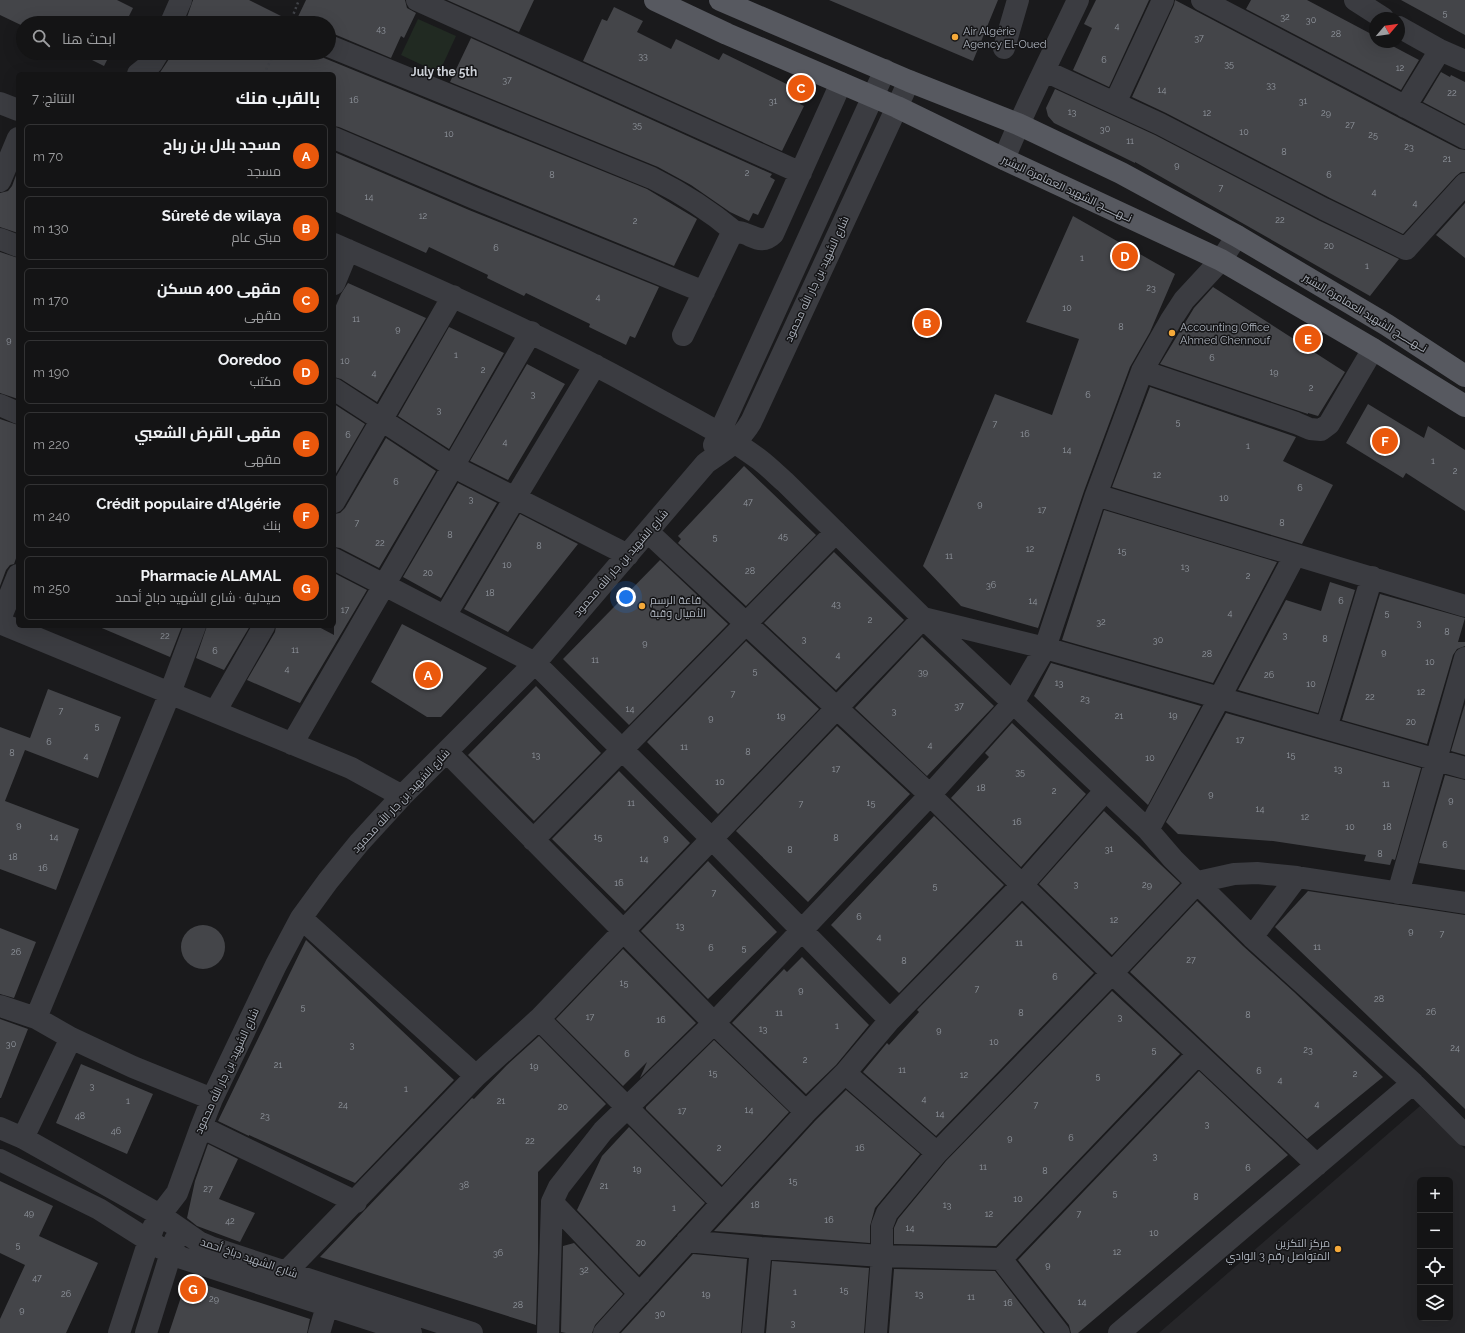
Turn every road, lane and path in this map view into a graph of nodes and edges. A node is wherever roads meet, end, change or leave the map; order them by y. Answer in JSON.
{"nodes":[{"id":1,"x":299,"y":0,"type":"edge"},
{"id":2,"x":417,"y":0,"type":"edge"},
{"id":3,"x":655,"y":0,"type":"edge"},
{"id":4,"x":720,"y":0,"type":"edge"},
{"id":5,"x":1018,"y":0,"type":"edge"},
{"id":6,"x":1078,"y":0,"type":"edge"},
{"id":7,"x":1163,"y":0,"type":"edge"},
{"id":8,"x":1202,"y":0,"type":"edge"},
{"id":9,"x":1355,"y":0,"type":"edge"},
{"id":10,"x":1239,"y":8,"type":"edge"},
{"id":11,"x":1374,"y":12,"type":"edge"},
{"id":12,"x":293,"y":16,"type":"edge"},
{"id":13,"x":1405,"y":31,"type":"edge"},
{"id":14,"x":1004,"y":48,"type":"dead end"},
{"id":15,"x":336,"y":49,"type":"edge"},
{"id":16,"x":1440,"y":50,"type":"junction"},
{"id":17,"x":154,"y":60,"type":"edge"},
{"id":18,"x":271,"y":60,"type":"edge"},
{"id":19,"x":1465,"y":61,"type":"edge"},
{"id":20,"x":885,"y":70,"type":"junction"},
{"id":21,"x":1045,"y":71,"type":"junction"},
{"id":22,"x":141,"y":72,"type":"edge"},
{"id":23,"x":265,"y":72,"type":"edge"},
{"id":24,"x":909,"y":81,"type":"junction"},
{"id":25,"x":841,"y":83,"type":"junction"},
{"id":26,"x":873,"y":97,"type":"junction"},
{"id":27,"x":0,"y":103,"type":"edge"},
{"id":28,"x":1115,"y":103,"type":"junction"},
{"id":29,"x":897,"y":107,"type":"junction"},
{"id":30,"x":1406,"y":107,"type":"junction"},
{"id":31,"x":16,"y":109,"type":"edge"},
{"id":32,"x":1018,"y":124,"type":"junction"},
{"id":33,"x":1465,"y":138,"type":"edge"},
{"id":34,"x":336,"y":139,"type":"edge"},
{"id":35,"x":16,"y":143,"type":"edge"},
{"id":36,"x":1004,"y":159,"type":"junction"},
{"id":37,"x":801,"y":173,"type":"junction"},
{"id":38,"x":0,"y":181,"type":"edge"},
{"id":39,"x":1465,"y":184,"type":"edge"},
{"id":40,"x":734,"y":232,"type":"junction"},
{"id":41,"x":1237,"y":236,"type":"junction"},
{"id":42,"x":0,"y":239,"type":"edge"},
{"id":43,"x":16,"y":245,"type":"edge"},
{"id":44,"x":341,"y":247,"type":"edge"},
{"id":45,"x":1221,"y":260,"type":"junction"},
{"id":46,"x":336,"y":273,"type":"edge"},
{"id":47,"x":704,"y":292,"type":"junction"},
{"id":48,"x":453,"y":296,"type":"junction"},
{"id":49,"x":531,"y":332,"type":"junction"},
{"id":50,"x":683,"y":335,"type":"dead end"},
{"id":51,"x":1373,"y":349,"type":"junction"},
{"id":52,"x":595,"y":365,"type":"junction"},
{"id":53,"x":1142,"y":371,"type":"junction"},
{"id":54,"x":1465,"y":376,"type":"edge"},
{"id":55,"x":336,"y":390,"type":"edge"},
{"id":56,"x":0,"y":405,"type":"edge"},
{"id":57,"x":1465,"y":406,"type":"edge"},
{"id":58,"x":16,"y":412,"type":"edge"},
{"id":59,"x":382,"y":420,"type":"junction"},
{"id":60,"x":728,"y":438,"type":"junction"},
{"id":61,"x":452,"y":466,"type":"junction"},
{"id":62,"x":1096,"y":495,"type":"junction"},
{"id":63,"x":514,"y":498,"type":"junction"},
{"id":64,"x":336,"y":499,"type":"edge"},
{"id":65,"x":648,"y":532,"type":"junction"},
{"id":66,"x":836,"y":532,"type":"junction"},
{"id":67,"x":628,"y":555,"type":"junction"},
{"id":68,"x":1295,"y":555,"type":"junction"},
{"id":69,"x":336,"y":560,"type":"edge"},
{"id":70,"x":1372,"y":577,"type":"junction"},
{"id":71,"x":16,"y":580,"type":"edge"},
{"id":72,"x":383,"y":585,"type":"junction"},
{"id":73,"x":1465,"y":606,"type":"edge"},
{"id":74,"x":445,"y":616,"type":"junction"},
{"id":75,"x":923,"y":618,"type":"junction"},
{"id":76,"x":0,"y":619,"type":"edge"},
{"id":77,"x":0,"y":623,"type":"edge"},
{"id":78,"x":746,"y":624,"type":"junction"},
{"id":79,"x":195,"y":628,"type":"edge"},
{"id":80,"x":263,"y":628,"type":"edge"},
{"id":81,"x":1045,"y":648,"type":"junction"},
{"id":82,"x":1465,"y":658,"type":"edge"},
{"id":83,"x":535,"y":663,"type":"junction"},
{"id":84,"x":170,"y":694,"type":"junction"},
{"id":85,"x":1220,"y":697,"type":"junction"},
{"id":86,"x":1013,"y":703,"type":"junction"},
{"id":87,"x":836,"y":708,"type":"junction"},
{"id":88,"x":215,"y":712,"type":"junction"},
{"id":89,"x":1326,"y":728,"type":"junction"},
{"id":90,"x":292,"y":744,"type":"junction"},
{"id":91,"x":622,"y":749,"type":"junction"},
{"id":92,"x":447,"y":752,"type":"junction"},
{"id":93,"x":1437,"y":760,"type":"junction"},
{"id":94,"x":1465,"y":768,"type":"edge"},
{"id":95,"x":1105,"y":791,"type":"junction"},
{"id":96,"x":930,"y":795,"type":"junction"},
{"id":97,"x":402,"y":796,"type":"junction"},
{"id":98,"x":1148,"y":830,"type":"junction"},
{"id":99,"x":712,"y":839,"type":"junction"},
{"id":100,"x":533,"y":840,"type":"junction"},
{"id":101,"x":1296,"y":877,"type":"junction"},
{"id":102,"x":1198,"y":882,"type":"junction"},
{"id":103,"x":1022,"y":884,"type":"junction"},
{"id":104,"x":1398,"y":893,"type":"junction"},
{"id":105,"x":1465,"y":903,"type":"edge"},
{"id":106,"x":302,"y":918,"type":"junction"},
{"id":107,"x":801,"y":930,"type":"junction"},
{"id":108,"x":623,"y":932,"type":"junction"},
{"id":109,"x":1252,"y":937,"type":"junction"},
{"id":110,"x":1112,"y":973,"type":"junction"},
{"id":111,"x":0,"y":1006,"type":"edge"},
{"id":112,"x":36,"y":1018,"type":"junction"},
{"id":113,"x":539,"y":1018,"type":"junction"},
{"id":114,"x":890,"y":1020,"type":"junction"},
{"id":115,"x":714,"y":1023,"type":"junction"},
{"id":116,"x":71,"y":1038,"type":"junction"},
{"id":117,"x":1198,"y":1054,"type":"junction"},
{"id":118,"x":845,"y":1073,"type":"junction"},
{"id":119,"x":476,"y":1076,"type":"junction"},
{"id":120,"x":1413,"y":1083,"type":"junction"},
{"id":121,"x":212,"y":1099,"type":"junction"},
{"id":122,"x":627,"y":1107,"type":"junction"},
{"id":123,"x":806,"y":1112,"type":"junction"},
{"id":124,"x":201,"y":1126,"type":"junction"},
{"id":125,"x":0,"y":1128,"type":"edge"},
{"id":126,"x":1465,"y":1135,"type":"edge"},
{"id":127,"x":24,"y":1138,"type":"junction"},
{"id":128,"x":937,"y":1154,"type":"junction"},
{"id":129,"x":0,"y":1160,"type":"edge"},
{"id":130,"x":1317,"y":1165,"type":"junction"},
{"id":131,"x":356,"y":1202,"type":"junction"},
{"id":132,"x":552,"y":1202,"type":"junction"},
{"id":133,"x":722,"y":1203,"type":"junction"},
{"id":134,"x":169,"y":1221,"type":"junction"},
{"id":135,"x":149,"y":1240,"type":"junction"},
{"id":136,"x":687,"y":1241,"type":"junction"},
{"id":137,"x":761,"y":1248,"type":"junction"},
{"id":138,"x":171,"y":1253,"type":"junction"},
{"id":139,"x":882,"y":1256,"type":"junction"},
{"id":140,"x":1001,"y":1259,"type":"junction"},
{"id":141,"x":287,"y":1271,"type":"junction"},
{"id":142,"x":640,"y":1294,"type":"junction"},
{"id":143,"x":327,"y":1306,"type":"junction"},
{"id":144,"x":118,"y":1333,"type":"edge"},
{"id":145,"x":146,"y":1333,"type":"edge"},
{"id":146,"x":319,"y":1333,"type":"edge"},
{"id":147,"x":411,"y":1333,"type":"edge"},
{"id":148,"x":472,"y":1333,"type":"edge"},
{"id":149,"x":548,"y":1333,"type":"edge"},
{"id":150,"x":604,"y":1333,"type":"edge"},
{"id":151,"x":753,"y":1333,"type":"edge"},
{"id":152,"x":876,"y":1333,"type":"edge"},
{"id":153,"x":1059,"y":1333,"type":"edge"},
{"id":154,"x":1119,"y":1333,"type":"edge"}],
"edges":[{"from":1,"to":12,"type":"path"},
{"from":2,"to":37,"type":"street"},
{"from":3,"to":25,"type":"main road","name":"نــهـــــج الشهيد العمامرة البشير"},
{"from":4,"to":20,"type":"main road","name":"نــهـــــج الشهيد العمامرة البشير"},
{"from":5,"to":14,"type":"street"},
{"from":6,"to":21,"type":"street"},
{"from":7,"to":28,"type":"street"},
{"from":8,"to":10,"type":"street"},
{"from":9,"to":11,"type":"street"},
{"from":10,"to":30,"type":"street"},
{"from":13,"to":16,"type":"street"},
{"from":15,"to":40,"type":"street"},
{"from":16,"to":19,"type":"street"},
{"from":16,"to":30,"type":"street"},
{"from":17,"to":22,"type":"street"},
{"from":18,"to":23,"type":"path"},
{"from":20,"to":24,"type":"main road","name":"نــهـــــج الشهيد العمامرة البشير"},
{"from":20,"to":26,"type":"street"},
{"from":21,"to":28,"type":"street"},
{"from":21,"to":32,"type":"street"},
{"from":24,"to":29,"type":"street","name":"شارع الشهيد بن جار الله محمود"},
{"from":24,"to":32,"type":"main road","name":"نــهـــــج الشهيد العمامرة البشير"},
{"from":25,"to":26,"type":"main road","name":"نــهـــــج الشهيد العمامرة البشير"},
{"from":25,"to":37,"type":"street"},
{"from":26,"to":29,"type":"main road","name":"نــهـــــج الشهيد العمامرة البشير"},
{"from":26,"to":60,"type":"street"},
{"from":27,"to":31,"type":"street"},
{"from":28,"to":39,"type":"street"},
{"from":29,"to":36,"type":"main road","name":"نــهـــــج الشهيد العمامرة البشير"},
{"from":29,"to":60,"type":"street","name":"شارع الشهيد بن جار الله محمود"},
{"from":30,"to":33,"type":"street"},
{"from":32,"to":36,"type":"street"},
{"from":32,"to":41,"type":"main road","name":"نــهـــــج الشهيد العمامرة البشير"},
{"from":34,"to":47,"type":"street"},
{"from":35,"to":38,"type":"street"},
{"from":36,"to":45,"type":"main road","name":"نــهـــــج الشهيد العمامرة البشير"},
{"from":37,"to":40,"type":"street"},
{"from":40,"to":47,"type":"street"},
{"from":41,"to":45,"type":"street"},
{"from":41,"to":54,"type":"main road","name":"نــهـــــج الشهيد العمامرة البشير"},
{"from":42,"to":43,"type":"street"},
{"from":44,"to":46,"type":"street"},
{"from":44,"to":48,"type":"street"},
{"from":45,"to":51,"type":"main road","name":"نــهـــــج الشهيد العمامرة البشير"},
{"from":45,"to":53,"type":"street"},
{"from":47,"to":50,"type":"street"},
{"from":48,"to":49,"type":"street"},
{"from":48,"to":59,"type":"street"},
{"from":49,"to":52,"type":"street"},
{"from":49,"to":61,"type":"street"},
{"from":51,"to":53,"type":"street"},
{"from":51,"to":57,"type":"main road","name":"نــهـــــج الشهيد العمامرة البشير"},
{"from":52,"to":60,"type":"street"},
{"from":52,"to":63,"type":"street"},
{"from":53,"to":62,"type":"street"},
{"from":55,"to":59,"type":"street"},
{"from":56,"to":58,"type":"street"},
{"from":59,"to":61,"type":"street"},
{"from":59,"to":64,"type":"street"},
{"from":60,"to":65,"type":"street","name":"شارع الشهيد بن جار الله محمود"},
{"from":60,"to":66,"type":"street"},
{"from":61,"to":63,"type":"street"},
{"from":61,"to":72,"type":"street"},
{"from":62,"to":68,"type":"street"},
{"from":62,"to":81,"type":"street"},
{"from":63,"to":67,"type":"street"},
{"from":63,"to":74,"type":"street"},
{"from":65,"to":67,"type":"street","name":"شارع الشهيد بن جار الله محمود"},
{"from":65,"to":78,"type":"street"},
{"from":66,"to":75,"type":"street"},
{"from":66,"to":78,"type":"street"},
{"from":67,"to":83,"type":"street","name":"شارع الشهيد بن جار الله محمود"},
{"from":68,"to":70,"type":"street"},
{"from":68,"to":85,"type":"street"},
{"from":69,"to":72,"type":"street"},
{"from":70,"to":73,"type":"street"},
{"from":70,"to":89,"type":"street"},
{"from":71,"to":76,"type":"street"},
{"from":72,"to":74,"type":"street"},
{"from":72,"to":90,"type":"street"},
{"from":74,"to":83,"type":"street"},
{"from":75,"to":81,"type":"street"},
{"from":75,"to":86,"type":"street"},
{"from":75,"to":87,"type":"street"},
{"from":77,"to":84,"type":"street"},
{"from":78,"to":87,"type":"street"},
{"from":78,"to":91,"type":"street"},
{"from":79,"to":84,"type":"street"},
{"from":80,"to":88,"type":"street"},
{"from":81,"to":85,"type":"street"},
{"from":81,"to":86,"type":"street"},
{"from":82,"to":93,"type":"street"},
{"from":83,"to":91,"type":"street"},
{"from":83,"to":92,"type":"street","name":"شارع الشهيد بن جار الله محمود"},
{"from":84,"to":88,"type":"street"},
{"from":84,"to":112,"type":"street"},
{"from":85,"to":89,"type":"street"},
{"from":85,"to":98,"type":"street"},
{"from":86,"to":95,"type":"street"},
{"from":86,"to":96,"type":"street"},
{"from":87,"to":96,"type":"street"},
{"from":87,"to":99,"type":"street"},
{"from":88,"to":90,"type":"street"},
{"from":89,"to":93,"type":"street"},
{"from":90,"to":97,"type":"street"},
{"from":91,"to":99,"type":"street"},
{"from":91,"to":100,"type":"street"},
{"from":92,"to":97,"type":"street","name":"شارع الشهيد بن جار الله محمود"},
{"from":92,"to":100,"type":"street"},
{"from":93,"to":94,"type":"street"},
{"from":93,"to":104,"type":"street"},
{"from":95,"to":98,"type":"street"},
{"from":95,"to":103,"type":"street"},
{"from":96,"to":103,"type":"street"},
{"from":96,"to":107,"type":"street"},
{"from":97,"to":106,"type":"street","name":"شارع الشهيد بن جار الله محمود"},
{"from":98,"to":102,"type":"street"},
{"from":99,"to":107,"type":"street"},
{"from":99,"to":108,"type":"street"},
{"from":100,"to":108,"type":"street"},
{"from":101,"to":102,"type":"street"},
{"from":101,"to":104,"type":"street"},
{"from":101,"to":109,"type":"street"},
{"from":102,"to":109,"type":"street"},
{"from":102,"to":110,"type":"street"},
{"from":103,"to":110,"type":"street"},
{"from":103,"to":114,"type":"street"},
{"from":104,"to":105,"type":"street"},
{"from":106,"to":119,"type":"street"},
{"from":106,"to":121,"type":"street","name":"شارع الشهيد بن جار الله محمود"},
{"from":107,"to":114,"type":"street"},
{"from":107,"to":115,"type":"street"},
{"from":108,"to":113,"type":"street"},
{"from":108,"to":115,"type":"street"},
{"from":109,"to":120,"type":"street"},
{"from":110,"to":117,"type":"street"},
{"from":110,"to":128,"type":"street"},
{"from":111,"to":112,"type":"street"},
{"from":112,"to":116,"type":"street"},
{"from":113,"to":119,"type":"street"},
{"from":113,"to":122,"type":"street"},
{"from":114,"to":118,"type":"street"},
{"from":115,"to":122,"type":"street"},
{"from":115,"to":123,"type":"street"},
{"from":116,"to":121,"type":"street"},
{"from":116,"to":127,"type":"street"},
{"from":117,"to":130,"type":"street"},
{"from":117,"to":140,"type":"street"},
{"from":118,"to":123,"type":"street"},
{"from":118,"to":128,"type":"street"},
{"from":119,"to":131,"type":"street"},
{"from":120,"to":126,"type":"street"},
{"from":120,"to":130,"type":"street"},
{"from":121,"to":124,"type":"street","name":"شارع الشهيد بن جار الله محمود"},
{"from":122,"to":132,"type":"street"},
{"from":122,"to":133,"type":"street"},
{"from":123,"to":133,"type":"street"},
{"from":124,"to":131,"type":"street"},
{"from":124,"to":134,"type":"street","name":"شارع الشهيد بن جار الله محمود"},
{"from":125,"to":127,"type":"street","name":"شارع الشهيد دباخ أحمد"},
{"from":127,"to":134,"type":"street","name":"شارع الشهيد دباخ أحمد"},
{"from":128,"to":139,"type":"street"},
{"from":129,"to":135,"type":"street","name":"شارع الشهيد دباخ أحمد"},
{"from":130,"to":154,"type":"street"},
{"from":131,"to":141,"type":"street"},
{"from":132,"to":142,"type":"street"},
{"from":132,"to":149,"type":"street"},
{"from":133,"to":136,"type":"street"},
{"from":134,"to":135,"type":"street","name":"شارع الشهيد بن جار الله محمود"},
{"from":134,"to":138,"type":"street","name":"شارع الشهيد بن جار الله محمود"},
{"from":134,"to":141,"type":"street","name":"شارع الشهيد دباخ أحمد"},
{"from":135,"to":138,"type":"street","name":"شارع الشهيد دباخ أحمد"},
{"from":135,"to":144,"type":"street","name":"شارع الشهيد بن جار الله محمود"},
{"from":136,"to":137,"type":"street"},
{"from":136,"to":142,"type":"street"},
{"from":137,"to":139,"type":"street"},
{"from":137,"to":151,"type":"street"},
{"from":138,"to":143,"type":"street","name":"شارع الشهيد دباخ أحمد"},
{"from":138,"to":145,"type":"street","name":"شارع الشهيد بن جار الله محمود"},
{"from":139,"to":140,"type":"street"},
{"from":139,"to":152,"type":"street"},
{"from":140,"to":153,"type":"street"},
{"from":141,"to":148,"type":"street","name":"شارع الشهيد دباخ أحمد"},
{"from":142,"to":150,"type":"street"},
{"from":143,"to":146,"type":"street"},
{"from":143,"to":147,"type":"street","name":"شارع الشهيد دباخ أحمد"}]}
